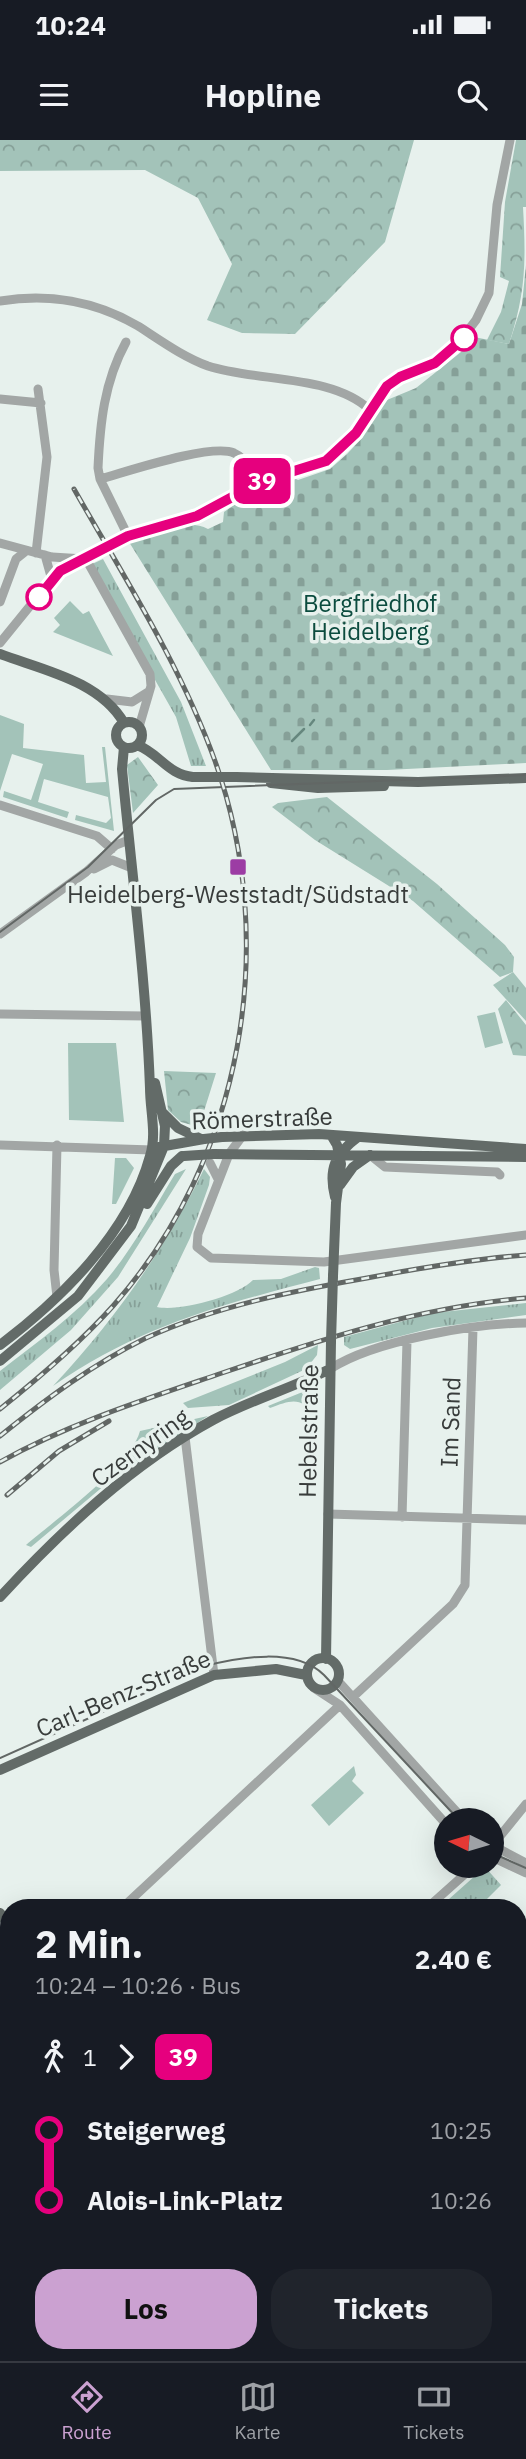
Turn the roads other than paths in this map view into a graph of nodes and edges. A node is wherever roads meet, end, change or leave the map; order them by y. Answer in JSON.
{"nodes":[{"id":1,"x":510,"y":140,"type":"edge"},
{"id":2,"x":0,"y":301,"type":"edge"},
{"id":3,"x":127,"y":342,"type":"dead end"},
{"id":4,"x":38,"y":389,"type":"dead end"},
{"id":5,"x":0,"y":399,"type":"edge"},
{"id":6,"x":41,"y":403,"type":"junction"},
{"id":7,"x":370,"y":410,"type":"junction"},
{"id":8,"x":100,"y":479,"type":"junction"},
{"id":9,"x":257,"y":484,"type":"junction"},
{"id":10,"x":127,"y":537,"type":"junction"},
{"id":11,"x":0,"y":543,"type":"edge"},
{"id":12,"x":26,"y":551,"type":"junction"},
{"id":13,"x":41,"y":554,"type":"junction"},
{"id":14,"x":88,"y":558,"type":"junction"},
{"id":15,"x":52,"y":580,"type":"junction"},
{"id":16,"x":0,"y":602,"type":"edge"},
{"id":17,"x":0,"y":643,"type":"edge"},
{"id":18,"x":0,"y":654,"type":"edge"},
{"id":19,"x":150,"y":691,"type":"junction"},
{"id":20,"x":107,"y":699,"type":"junction"},
{"id":21,"x":124,"y":723,"type":"junction"},
{"id":22,"x":139,"y":736,"type":"junction"},
{"id":23,"x":124,"y":747,"type":"junction"},
{"id":24,"x":526,"y":778,"type":"edge"},
{"id":25,"x":0,"y":805,"type":"edge"},
{"id":26,"x":129,"y":840,"type":"junction"},
{"id":27,"x":112,"y":849,"type":"junction"},
{"id":28,"x":112,"y":860,"type":"junction"},
{"id":29,"x":132,"y":868,"type":"junction"},
{"id":30,"x":86,"y":872,"type":"junction"},
{"id":31,"x":0,"y":934,"type":"edge"},
{"id":32,"x":0,"y":1014,"type":"edge"},
{"id":33,"x":145,"y":1016,"type":"junction"},
{"id":34,"x":150,"y":1075,"type":"junction"},
{"id":35,"x":162,"y":1111,"type":"junction"},
{"id":36,"x":243,"y":1135,"type":"junction"},
{"id":37,"x":331,"y":1135,"type":"junction"},
{"id":38,"x":358,"y":1137,"type":"junction"},
{"id":39,"x":188,"y":1138,"type":"junction"},
{"id":40,"x":0,"y":1145,"type":"edge"},
{"id":41,"x":57,"y":1145,"type":"junction"},
{"id":42,"x":526,"y":1149,"type":"edge"},
{"id":43,"x":159,"y":1150,"type":"junction"},
{"id":44,"x":229,"y":1154,"type":"junction"},
{"id":45,"x":340,"y":1154,"type":"junction"},
{"id":46,"x":370,"y":1155,"type":"junction"},
{"id":47,"x":183,"y":1156,"type":"junction"},
{"id":48,"x":526,"y":1157,"type":"edge"},
{"id":49,"x":212,"y":1158,"type":"junction"},
{"id":50,"x":500,"y":1175,"type":"dead end"},
{"id":51,"x":218,"y":1179,"type":"junction"},
{"id":52,"x":338,"y":1188,"type":"junction"},
{"id":53,"x":336,"y":1203,"type":"junction"},
{"id":54,"x":131,"y":1226,"type":"junction"},
{"id":55,"x":526,"y":1235,"type":"edge"},
{"id":56,"x":334,"y":1259,"type":"junction"},
{"id":57,"x":57,"y":1297,"type":"junction"},
{"id":58,"x":62,"y":1312,"type":"junction"},
{"id":59,"x":526,"y":1323,"type":"edge"},
{"id":60,"x":473,"y":1328,"type":"junction"},
{"id":61,"x":407,"y":1340,"type":"junction"},
{"id":62,"x":0,"y":1345,"type":"edge"},
{"id":63,"x":0,"y":1361,"type":"edge"},
{"id":64,"x":330,"y":1369,"type":"junction"},
{"id":65,"x":185,"y":1437,"type":"junction"},
{"id":66,"x":328,"y":1514,"type":"junction"},
{"id":67,"x":402,"y":1517,"type":"junction"},
{"id":68,"x":466,"y":1518,"type":"junction"},
{"id":69,"x":526,"y":1520,"type":"edge"},
{"id":70,"x":0,"y":1597,"type":"edge"},
{"id":71,"x":326,"y":1659,"type":"junction"},
{"id":72,"x":214,"y":1675,"type":"junction"},
{"id":73,"x":306,"y":1675,"type":"junction"},
{"id":74,"x":338,"y":1681,"type":"junction"},
{"id":75,"x":314,"y":1688,"type":"junction"},
{"id":76,"x":353,"y":1697,"type":"junction"},
{"id":77,"x":340,"y":1705,"type":"junction"},
{"id":78,"x":0,"y":1770,"type":"edge"},
{"id":79,"x":526,"y":1804,"type":"edge"},
{"id":80,"x":453,"y":1808,"type":"edge"},
{"id":81,"x":434,"y":1811,"type":"edge"},
{"id":82,"x":504,"y":1831,"type":"edge"},
{"id":83,"x":504,"y":1851,"type":"edge"},
{"id":84,"x":504,"y":1863,"type":"edge"},
{"id":85,"x":526,"y":1863,"type":"edge"},
{"id":86,"x":526,"y":1873,"type":"edge"},
{"id":87,"x":461,"y":1878,"type":"edge"},
{"id":88,"x":132,"y":1899,"type":"edge"},
{"id":89,"x":438,"y":1899,"type":"edge"}],
"edges":[{"from":1,"to":7,"type":"street"},
{"from":2,"to":7,"type":"street"},
{"from":3,"to":8,"type":"street"},
{"from":4,"to":6,"type":"street"},
{"from":5,"to":6,"type":"street"},
{"from":6,"to":13,"type":"street"},
{"from":7,"to":9,"type":"street"},
{"from":8,"to":9,"type":"street"},
{"from":8,"to":10,"type":"street"},
{"from":9,"to":10,"type":"street"},
{"from":10,"to":14,"type":"street","bridge":true},
{"from":11,"to":12,"type":"street"},
{"from":12,"to":13,"type":"street"},
{"from":12,"to":16,"type":"street"},
{"from":13,"to":14,"type":"street"},
{"from":13,"to":15,"type":"street"},
{"from":14,"to":15,"type":"street"},
{"from":14,"to":19,"type":"street"},
{"from":15,"to":17,"type":"street"},
{"from":18,"to":20,"type":"main road"},
{"from":19,"to":20,"type":"street"},
{"from":19,"to":22,"type":"street"},
{"from":20,"to":21,"type":"main road"},
{"from":21,"to":22,"type":"main road"},
{"from":21,"to":23,"type":"main road"},
{"from":22,"to":23,"type":"main road"},
{"from":22,"to":24,"type":"main road","bridge":true},
{"from":23,"to":26,"type":"main road"},
{"from":25,"to":27,"type":"street"},
{"from":26,"to":27,"type":"street"},
{"from":26,"to":28,"type":"street"},
{"from":26,"to":29,"type":"main road"},
{"from":27,"to":30,"type":"street"},
{"from":28,"to":29,"type":"street"},
{"from":28,"to":30,"type":"street"},
{"from":29,"to":33,"type":"main road"},
{"from":30,"to":31,"type":"street"},
{"from":32,"to":33,"type":"street"},
{"from":33,"to":34,"type":"main road"},
{"from":34,"to":35,"type":"main road"},
{"from":34,"to":43,"type":"main road"},
{"from":35,"to":39,"type":"main road"},
{"from":35,"to":43,"type":"main road"},
{"from":36,"to":37,"type":"main road","name":"Römerstraße"},
{"from":36,"to":39,"type":"main road","name":"Römerstraße","bridge":true},
{"from":36,"to":44,"type":"street"},
{"from":37,"to":38,"type":"main road","name":"Römerstraße"},
{"from":37,"to":45,"type":"main road","name":"Hebelstraße"},
{"from":38,"to":42,"type":"main road","name":"Römerstraße"},
{"from":38,"to":45,"type":"main road"},
{"from":39,"to":43,"type":"main road","name":"Römerstraße"},
{"from":40,"to":41,"type":"street","name":"Römerstraße"},
{"from":41,"to":43,"type":"street","name":"Römerstraße"},
{"from":41,"to":57,"type":"street"},
{"from":43,"to":47,"type":"main road"},
{"from":43,"to":54,"type":"main road"},
{"from":43,"to":57,"type":"main road"},
{"from":44,"to":45,"type":"main road","name":"Römerstraße"},
{"from":44,"to":49,"type":"main road","name":"Römerstraße"},
{"from":44,"to":51,"type":"street"},
{"from":45,"to":46,"type":"main road","name":"Römerstraße"},
{"from":45,"to":52,"type":"main road","name":"Hebelstraße"},
{"from":45,"to":53,"type":"main road","name":"Hebelstraße"},
{"from":46,"to":48,"type":"main road","name":"Römerstraße"},
{"from":46,"to":50,"type":"street"},
{"from":46,"to":52,"type":"main road"},
{"from":47,"to":49,"type":"main road","name":"Römerstraße","bridge":true},
{"from":47,"to":54,"type":"main road","name":"Römerstraße"},
{"from":49,"to":51,"type":"street"},
{"from":51,"to":56,"type":"street"},
{"from":52,"to":53,"type":"main road","name":"Hebelstraße"},
{"from":53,"to":56,"type":"main road","name":"Hebelstraße"},
{"from":54,"to":58,"type":"main road"},
{"from":55,"to":56,"type":"street"},
{"from":56,"to":64,"type":"main road","name":"Hebelstraße","bridge":true},
{"from":57,"to":58,"type":"main road"},
{"from":57,"to":62,"type":"main road"},
{"from":58,"to":63,"type":"main road"},
{"from":59,"to":60,"type":"street"},
{"from":60,"to":61,"type":"street"},
{"from":60,"to":68,"type":"street","name":"Im Sand"},
{"from":61,"to":64,"type":"street"},
{"from":61,"to":67,"type":"street"},
{"from":64,"to":65,"type":"main road","name":"Czernyring"},
{"from":64,"to":66,"type":"main road","name":"Hebelstraße"},
{"from":65,"to":70,"type":"main road","name":"Czernyring"},
{"from":65,"to":72,"type":"street"},
{"from":66,"to":67,"type":"street"},
{"from":66,"to":71,"type":"main road","name":"Hebelstraße"},
{"from":67,"to":68,"type":"street"},
{"from":68,"to":69,"type":"street"},
{"from":68,"to":76,"type":"street","name":"Im Sand"},
{"from":71,"to":73,"type":"main road"},
{"from":71,"to":74,"type":"main road","name":"Hebelstraße"},
{"from":72,"to":73,"type":"main road","name":"Carl-Benz-Straße"},
{"from":72,"to":78,"type":"main road","name":"Carl-Benz-Straße"},
{"from":73,"to":75,"type":"main road"},
{"from":74,"to":75,"type":"main road"},
{"from":74,"to":76,"type":"street","name":"Hebelstraße"},
{"from":75,"to":77,"type":"street"},
{"from":76,"to":80,"type":"street","name":"Hebelstraße"},
{"from":77,"to":81,"type":"street"},
{"from":77,"to":88,"type":"street"},
{"from":79,"to":82,"type":"street"},
{"from":83,"to":85,"type":"street"},
{"from":84,"to":86,"type":"street"},
{"from":87,"to":89,"type":"street"}]}
